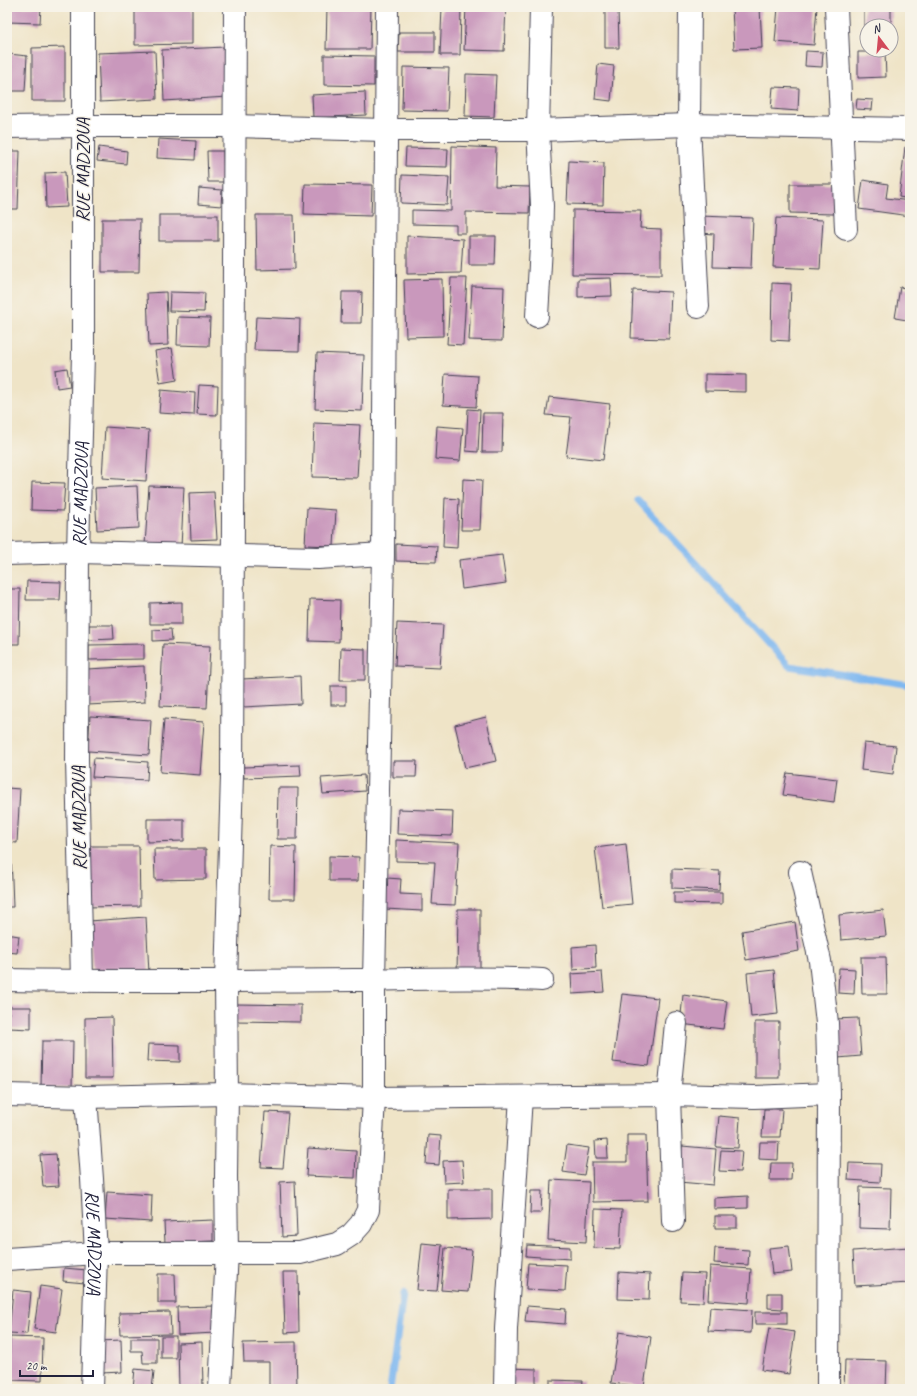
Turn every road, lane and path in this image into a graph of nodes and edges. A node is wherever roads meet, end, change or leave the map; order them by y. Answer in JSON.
{"nodes":[{"id":1,"x":83,"y":7,"type":"edge"},
{"id":2,"x":236,"y":7,"type":"edge"},
{"id":3,"x":387,"y":7,"type":"edge"},
{"id":4,"x":541,"y":7,"type":"edge"},
{"id":5,"x":690,"y":7,"type":"edge"},
{"id":6,"x":836,"y":7,"type":"edge"},
{"id":7,"x":82,"y":126,"type":"junction"},
{"id":8,"x":235,"y":126,"type":"junction"},
{"id":9,"x":689,"y":126,"type":"junction"},
{"id":10,"x":7,"y":127,"type":"edge"},
{"id":11,"x":841,"y":129,"type":"junction"},
{"id":12,"x":910,"y":129,"type":"edge"},
{"id":13,"x":385,"y":130,"type":"junction"},
{"id":14,"x":538,"y":130,"type":"junction"},
{"id":15,"x":846,"y":229,"type":"dead end"},
{"id":16,"x":698,"y":307,"type":"dead end"},
{"id":17,"x":537,"y":316,"type":"dead end"},
{"id":18,"x":78,"y":552,"type":"junction"},
{"id":19,"x":7,"y":554,"type":"edge"},
{"id":20,"x":382,"y":554,"type":"junction"},
{"id":21,"x":234,"y":555,"type":"junction"},
{"id":22,"x":800,"y":872,"type":"dead end"},
{"id":23,"x":7,"y":980,"type":"edge"},
{"id":24,"x":374,"y":980,"type":"junction"},
{"id":25,"x":542,"y":980,"type":"dead end"},
{"id":26,"x":82,"y":981,"type":"junction"},
{"id":27,"x":226,"y":981,"type":"junction"},
{"id":28,"x":676,"y":1023,"type":"dead end"},
{"id":29,"x":227,"y":1094,"type":"junction"},
{"id":30,"x":829,"y":1094,"type":"junction"},
{"id":31,"x":7,"y":1095,"type":"edge"},
{"id":32,"x":669,"y":1095,"type":"junction"},
{"id":33,"x":86,"y":1096,"type":"junction"},
{"id":34,"x":521,"y":1097,"type":"junction"},
{"id":35,"x":374,"y":1098,"type":"junction"},
{"id":36,"x":673,"y":1221,"type":"dead end"},
{"id":37,"x":227,"y":1252,"type":"junction"},
{"id":38,"x":96,"y":1253,"type":"junction"},
{"id":39,"x":7,"y":1259,"type":"edge"},
{"id":40,"x":92,"y":1389,"type":"edge"},
{"id":41,"x":220,"y":1389,"type":"edge"},
{"id":42,"x":505,"y":1389,"type":"edge"},
{"id":43,"x":828,"y":1389,"type":"edge"}],
"edges":[{"from":1,"to":7,"type":"street","name":"RUE MADZOUA"},
{"from":2,"to":8,"type":"street"},
{"from":3,"to":13,"type":"street"},
{"from":4,"to":14,"type":"street"},
{"from":5,"to":9,"type":"street"},
{"from":6,"to":11,"type":"street"},
{"from":7,"to":8,"type":"street"},
{"from":7,"to":10,"type":"street"},
{"from":7,"to":18,"type":"street","name":"RUE MADZOUA"},
{"from":8,"to":13,"type":"street"},
{"from":8,"to":21,"type":"street"},
{"from":9,"to":11,"type":"street"},
{"from":9,"to":14,"type":"street"},
{"from":9,"to":16,"type":"street"},
{"from":11,"to":12,"type":"street"},
{"from":11,"to":15,"type":"street"},
{"from":13,"to":14,"type":"street"},
{"from":13,"to":20,"type":"street"},
{"from":14,"to":17,"type":"street"},
{"from":18,"to":19,"type":"street"},
{"from":18,"to":21,"type":"street"},
{"from":18,"to":26,"type":"street","name":"RUE MADZOUA"},
{"from":20,"to":21,"type":"street"},
{"from":20,"to":24,"type":"street"},
{"from":21,"to":27,"type":"street"},
{"from":22,"to":30,"type":"street"},
{"from":23,"to":26,"type":"street"},
{"from":24,"to":25,"type":"street"},
{"from":24,"to":27,"type":"street"},
{"from":24,"to":35,"type":"street"},
{"from":26,"to":27,"type":"street"},
{"from":27,"to":29,"type":"street"},
{"from":28,"to":32,"type":"street"},
{"from":29,"to":33,"type":"street"},
{"from":29,"to":35,"type":"street"},
{"from":29,"to":37,"type":"street"},
{"from":30,"to":32,"type":"street"},
{"from":30,"to":43,"type":"street"},
{"from":31,"to":33,"type":"street"},
{"from":32,"to":34,"type":"street"},
{"from":32,"to":36,"type":"street"},
{"from":33,"to":38,"type":"street","name":"RUE MADZOUA"},
{"from":34,"to":35,"type":"street"},
{"from":34,"to":42,"type":"street"},
{"from":35,"to":37,"type":"street"},
{"from":37,"to":38,"type":"street"},
{"from":37,"to":41,"type":"street"},
{"from":38,"to":39,"type":"street"},
{"from":38,"to":40,"type":"street","name":"RUE MADZOUA"}]}
